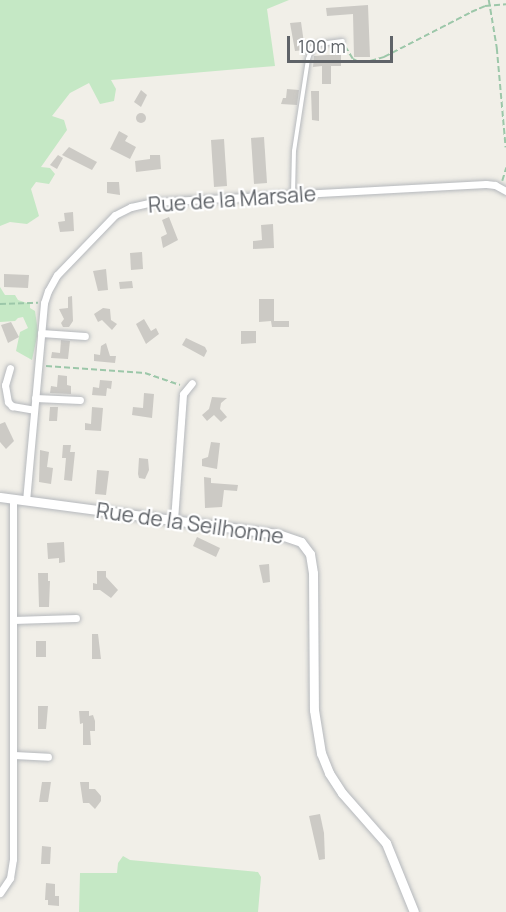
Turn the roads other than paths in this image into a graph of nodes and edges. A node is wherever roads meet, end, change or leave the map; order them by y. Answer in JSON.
{"nodes":[{"id":1,"x":343,"y":41,"type":"road end"},
{"id":2,"x":503,"y":189,"type":"edge"},
{"id":3,"x":293,"y":194,"type":"junction"},
{"id":4,"x":41,"y":333,"type":"junction"},
{"id":5,"x":85,"y":336,"type":"dead end"},
{"id":6,"x":10,"y":368,"type":"dead end"},
{"id":7,"x":189,"y":385,"type":"road end"},
{"id":8,"x":35,"y":398,"type":"junction"},
{"id":9,"x":80,"y":400,"type":"dead end"},
{"id":10,"x":34,"y":410,"type":"junction"},
{"id":11,"x":0,"y":497,"type":"edge"},
{"id":12,"x":13,"y":499,"type":"junction"},
{"id":13,"x":26,"y":501,"type":"junction"},
{"id":14,"x":174,"y":520,"type":"junction"},
{"id":15,"x":76,"y":618,"type":"dead end"},
{"id":16,"x":13,"y":620,"type":"junction"},
{"id":17,"x":14,"y":755,"type":"junction"},
{"id":18,"x":48,"y":757,"type":"dead end"},
{"id":19,"x":0,"y":893,"type":"edge"},
{"id":20,"x":414,"y":912,"type":"edge"}],
"edges":[{"from":1,"to":3,"type":"lane"},
{"from":2,"to":3,"type":"street","name":"Rue de la Marsale"},
{"from":3,"to":4,"type":"street","name":"Rue de la Marsale"},
{"from":4,"to":5,"type":"street"},
{"from":4,"to":8,"type":"street","name":"Rue de la Marsale"},
{"from":6,"to":10,"type":"street"},
{"from":7,"to":14,"type":"street"},
{"from":8,"to":9,"type":"street"},
{"from":8,"to":10,"type":"street","name":"Rue de la Marsale"},
{"from":10,"to":13,"type":"street","name":"Rue de la Marsale"},
{"from":11,"to":12,"type":"street","name":"Rue de la Seilhonne"},
{"from":12,"to":13,"type":"street","name":"Rue de la Seilhonne"},
{"from":12,"to":16,"type":"street"},
{"from":13,"to":14,"type":"street","name":"Rue de la Seilhonne"},
{"from":14,"to":20,"type":"street","name":"Rue de la Seilhonne"},
{"from":15,"to":16,"type":"street"},
{"from":16,"to":17,"type":"street"},
{"from":17,"to":18,"type":"street"},
{"from":17,"to":19,"type":"street"}]}
